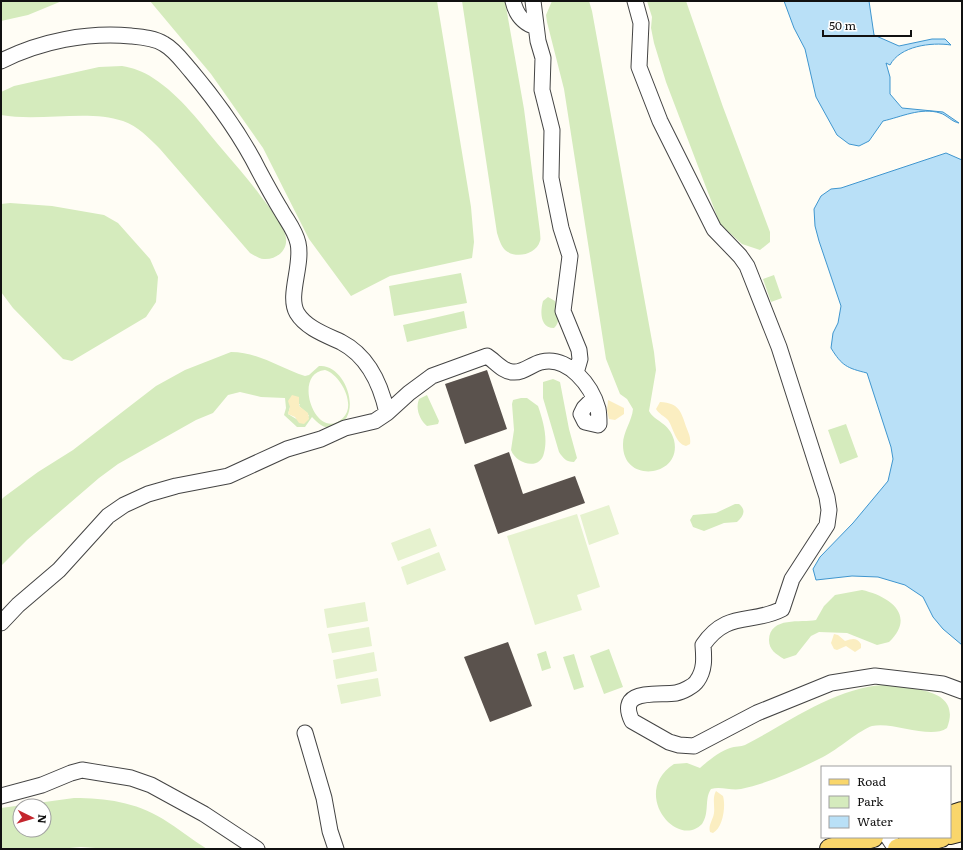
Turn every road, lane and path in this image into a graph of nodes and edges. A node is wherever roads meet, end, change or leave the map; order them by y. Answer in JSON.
{"nodes":[{"id":1,"x":513,"y":1,"type":"edge"},
{"id":2,"x":533,"y":1,"type":"edge"},
{"id":3,"x":635,"y":1,"type":"edge"},
{"id":4,"x":536,"y":27,"type":"junction"},
{"id":5,"x":1,"y":61,"type":"edge"},
{"id":6,"x":576,"y":373,"type":"junction"},
{"id":7,"x":593,"y":399,"type":"dead end"},
{"id":8,"x":387,"y":413,"type":"junction"},
{"id":9,"x":1,"y":623,"type":"edge"},
{"id":10,"x":962,"y":691,"type":"edge"},
{"id":11,"x":305,"y":733,"type":"dead end"},
{"id":12,"x":1,"y":796,"type":"edge"},
{"id":13,"x":962,"y":812,"type":"edge"},
{"id":14,"x":951,"y":816,"type":"edge"},
{"id":15,"x":962,"y":831,"type":"edge"},
{"id":16,"x":951,"y":834,"type":"edge"},
{"id":17,"x":869,"y":838,"type":"edge"},
{"id":18,"x":889,"y":838,"type":"edge"},
{"id":19,"x":937,"y":838,"type":"edge"},
{"id":20,"x":257,"y":849,"type":"edge"},
{"id":21,"x":336,"y":849,"type":"edge"},
{"id":22,"x":830,"y":849,"type":"edge"},
{"id":23,"x":897,"y":849,"type":"edge"}],
"edges":[{"from":1,"to":4,"type":"street"},
{"from":2,"to":4,"type":"street"},
{"from":3,"to":10,"type":"street"},
{"from":4,"to":6,"type":"street"},
{"from":5,"to":8,"type":"street"},
{"from":6,"to":7,"type":"street"},
{"from":6,"to":8,"type":"street"},
{"from":8,"to":9,"type":"street"},
{"from":11,"to":21,"type":"street"},
{"from":12,"to":20,"type":"street"},
{"from":13,"to":14,"type":"main road"},
{"from":15,"to":16,"type":"main road"},
{"from":17,"to":22,"type":"main road"},
{"from":18,"to":23,"type":"street"},
{"from":19,"to":23,"type":"main road"}]}
